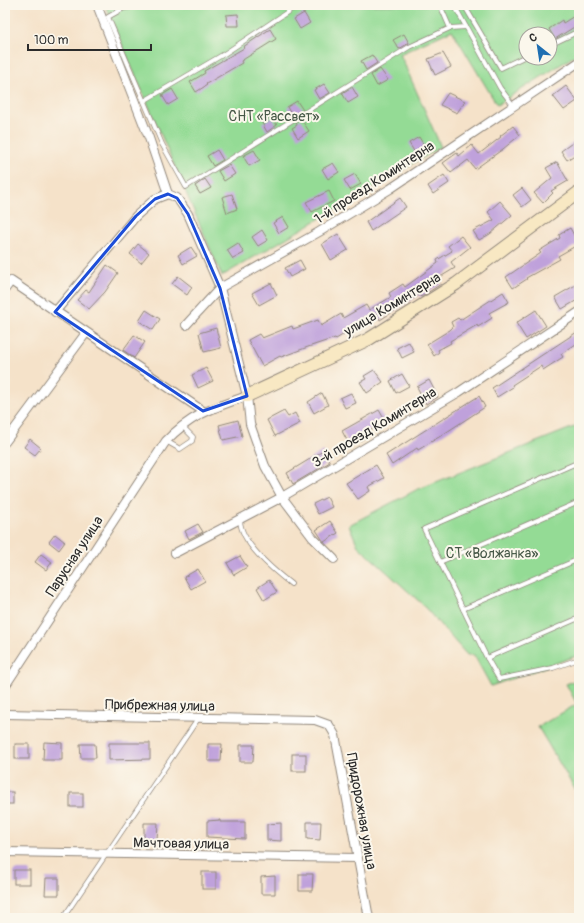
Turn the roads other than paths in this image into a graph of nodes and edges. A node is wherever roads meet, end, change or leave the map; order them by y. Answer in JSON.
{"nodes":[{"id":1,"x":96,"y":5,"type":"edge"},
{"id":2,"x":151,"y":5,"type":"edge"},
{"id":3,"x":298,"y":5,"type":"edge"},
{"id":4,"x":440,"y":5,"type":"edge"},
{"id":5,"x":454,"y":5,"type":"edge"},
{"id":6,"x":464,"y":5,"type":"edge"},
{"id":7,"x":466,"y":27,"type":"junction"},
{"id":8,"x":450,"y":28,"type":"junction"},
{"id":9,"x":579,"y":31,"type":"edge"},
{"id":10,"x":558,"y":41,"type":"edge"},
{"id":11,"x":518,"y":60,"type":"edge"},
{"id":12,"x":579,"y":62,"type":"edge"},
{"id":13,"x":144,"y":101,"type":"junction"},
{"id":14,"x":514,"y":105,"type":"junction"},
{"id":15,"x":579,"y":192,"type":"edge"},
{"id":16,"x":168,"y":194,"type":"junction"},
{"id":17,"x":220,"y":288,"type":"junction"},
{"id":18,"x":5,"y":289,"type":"edge"},
{"id":19,"x":56,"y":312,"type":"junction"},
{"id":20,"x":579,"y":312,"type":"edge"},
{"id":21,"x":186,"y":325,"type":"dead end"},
{"id":22,"x":86,"y":333,"type":"junction"},
{"id":23,"x":247,"y":396,"type":"junction"},
{"id":24,"x":204,"y":411,"type":"junction"},
{"id":25,"x":182,"y":425,"type":"junction"},
{"id":26,"x":166,"y":440,"type":"junction"},
{"id":27,"x":5,"y":442,"type":"edge"},
{"id":28,"x":579,"y":462,"type":"edge"},
{"id":29,"x":282,"y":497,"type":"junction"},
{"id":30,"x":579,"y":502,"type":"edge"},
{"id":31,"x":240,"y":518,"type":"junction"},
{"id":32,"x":175,"y":553,"type":"dead end"},
{"id":33,"x":334,"y":558,"type":"dead end"},
{"id":34,"x":579,"y":559,"type":"edge"},
{"id":35,"x":440,"y":562,"type":"junction"},
{"id":36,"x":291,"y":584,"type":"dead end"},
{"id":37,"x":463,"y":609,"type":"junction"},
{"id":38,"x":579,"y":618,"type":"edge"},
{"id":39,"x":487,"y":658,"type":"junction"},
{"id":40,"x":579,"y":659,"type":"edge"},
{"id":41,"x":5,"y":686,"type":"edge"},
{"id":42,"x":5,"y":714,"type":"edge"},
{"id":43,"x":198,"y":719,"type":"junction"},
{"id":44,"x":315,"y":720,"type":"joint"},
{"id":45,"x":5,"y":852,"type":"edge"},
{"id":46,"x":106,"y":855,"type":"junction"},
{"id":47,"x":357,"y":858,"type":"junction"},
{"id":48,"x":63,"y":918,"type":"edge"},
{"id":49,"x":369,"y":918,"type":"edge"}],
"edges":[{"from":1,"to":16,"type":"street"},
{"from":2,"to":13,"type":"lane"},
{"from":3,"to":13,"type":"lane"},
{"from":4,"to":8,"type":"lane"},
{"from":5,"to":7,"type":"lane"},
{"from":6,"to":11,"type":"lane"},
{"from":7,"to":8,"type":"lane"},
{"from":7,"to":14,"type":"lane"},
{"from":8,"to":13,"type":"lane"},
{"from":9,"to":10,"type":"lane"},
{"from":12,"to":14,"type":"street","name":"1-й проезд Коминтерна"},
{"from":14,"to":17,"type":"street","name":"1-й проезд Коминтерна"},
{"from":15,"to":23,"type":"street","name":"улица Коминтерна"},
{"from":16,"to":17,"type":"street"},
{"from":16,"to":19,"type":"street"},
{"from":17,"to":21,"type":"street","name":"1-й проезд Коминтерна"},
{"from":17,"to":23,"type":"street"},
{"from":18,"to":19,"type":"street"},
{"from":19,"to":22,"type":"street"},
{"from":20,"to":29,"type":"street","name":"3-й проезд Коминтерна"},
{"from":22,"to":24,"type":"street"},
{"from":22,"to":27,"type":"street"},
{"from":23,"to":24,"type":"street","name":"улица Коминтерна"},
{"from":23,"to":29,"type":"street"},
{"from":24,"to":25,"type":"street","name":"улица Коминтерна"},
{"from":25,"to":26,"type":"street","name":"улица Коминтерна"},
{"from":25,"to":26,"type":"lane"},
{"from":26,"to":41,"type":"street","name":"Парусная улица"},
{"from":28,"to":35,"type":"lane"},
{"from":29,"to":31,"type":"street","name":"3-й проезд Коминтерна"},
{"from":29,"to":33,"type":"street"},
{"from":30,"to":35,"type":"lane"},
{"from":31,"to":32,"type":"street","name":"3-й проезд Коминтерна"},
{"from":31,"to":36,"type":"lane"},
{"from":34,"to":37,"type":"lane"},
{"from":35,"to":37,"type":"lane"},
{"from":37,"to":39,"type":"lane"},
{"from":38,"to":39,"type":"lane"},
{"from":39,"to":40,"type":"lane"},
{"from":42,"to":43,"type":"street","name":"Прибрежная улица"},
{"from":43,"to":44,"type":"street","name":"Прибрежная улица"},
{"from":43,"to":46,"type":"lane"},
{"from":44,"to":47,"type":"street","name":"Придорожная улица"},
{"from":45,"to":46,"type":"street","name":"Мачтовая улица"},
{"from":46,"to":47,"type":"street","name":"Мачтовая улица"},
{"from":46,"to":48,"type":"lane"},
{"from":47,"to":49,"type":"street","name":"Придорожная улица"}]}
